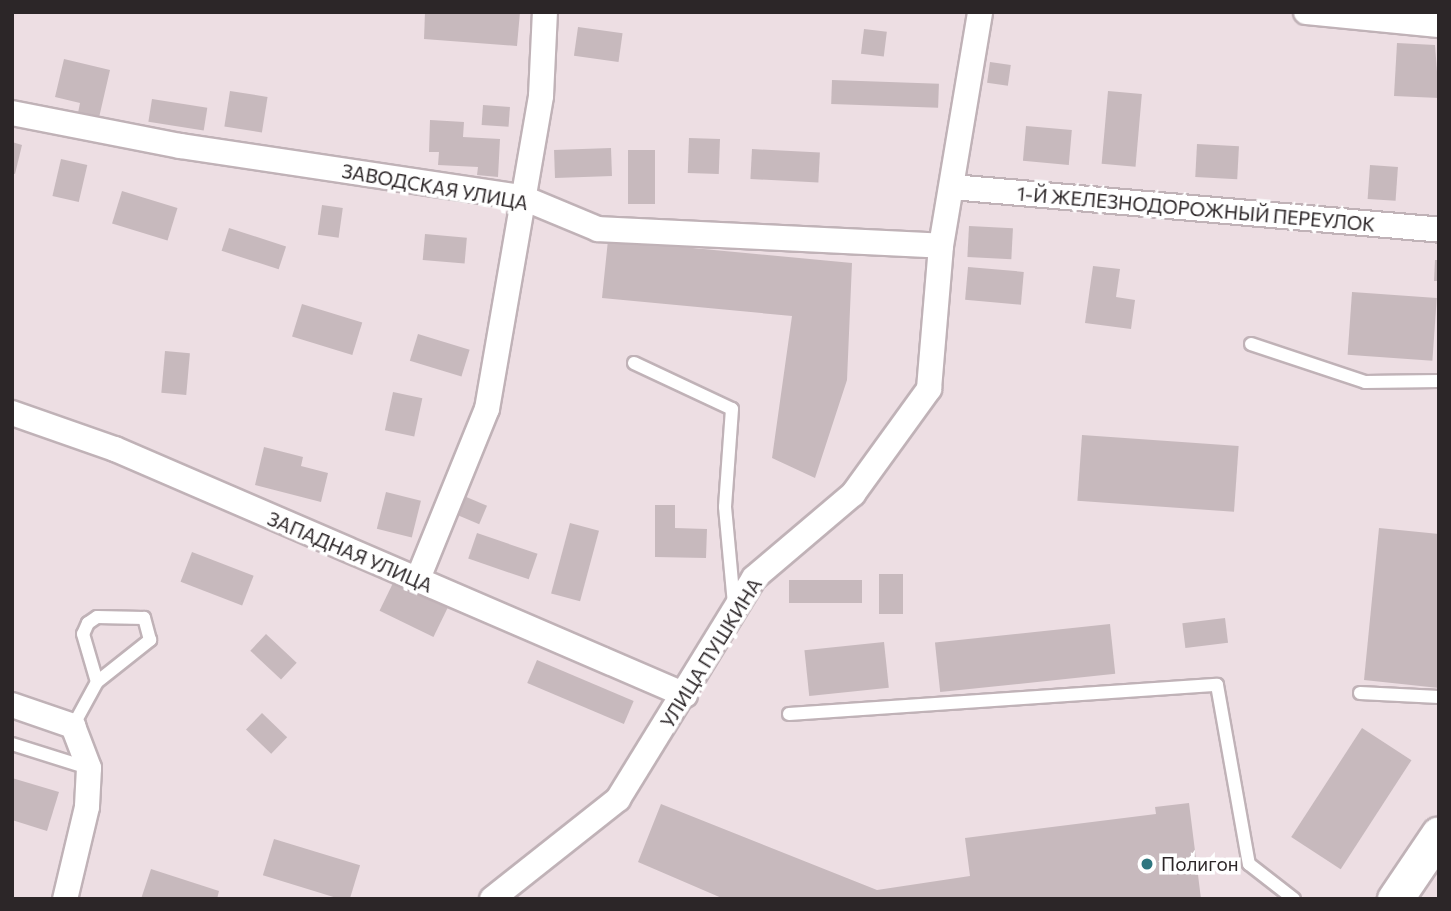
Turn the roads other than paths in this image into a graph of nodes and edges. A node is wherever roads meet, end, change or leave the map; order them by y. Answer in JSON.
{"nodes":[{"id":1,"x":545,"y":12,"type":"edge"},
{"id":2,"x":979,"y":12,"type":"edge"},
{"id":3,"x":1306,"y":12,"type":"edge"},
{"id":4,"x":1439,"y":25,"type":"edge"},
{"id":5,"x":12,"y":113,"type":"edge"},
{"id":6,"x":953,"y":187,"type":"junction"},
{"id":7,"x":520,"y":197,"type":"junction"},
{"id":8,"x":1439,"y":230,"type":"edge"},
{"id":9,"x":942,"y":246,"type":"junction"},
{"id":10,"x":1251,"y":344,"type":"dead end"},
{"id":11,"x":634,"y":363,"type":"dead end"},
{"id":12,"x":1439,"y":381,"type":"edge"},
{"id":13,"x":12,"y":413,"type":"edge"},
{"id":14,"x":417,"y":581,"type":"junction"},
{"id":15,"x":734,"y":611,"type":"junction"},
{"id":16,"x":97,"y":682,"type":"junction"},
{"id":17,"x":1360,"y":693,"type":"dead end"},
{"id":18,"x":685,"y":695,"type":"junction"},
{"id":19,"x":1439,"y":697,"type":"edge"},
{"id":20,"x":12,"y":705,"type":"edge"},
{"id":21,"x":789,"y":714,"type":"dead end"},
{"id":22,"x":74,"y":726,"type":"junction"},
{"id":23,"x":12,"y":744,"type":"edge"},
{"id":24,"x":89,"y":768,"type":"junction"},
{"id":25,"x":1438,"y":835,"type":"edge"},
{"id":26,"x":65,"y":899,"type":"edge"},
{"id":27,"x":492,"y":899,"type":"edge"},
{"id":28,"x":1294,"y":899,"type":"edge"},
{"id":29,"x":1395,"y":899,"type":"edge"}],
"edges":[{"from":1,"to":7,"type":"street"},
{"from":2,"to":6,"type":"street","name":"УЛИЦА ПУШКИНА"},
{"from":3,"to":4,"type":"street"},
{"from":5,"to":7,"type":"street","name":"ЗАВОДСКАЯ УЛИЦА"},
{"from":6,"to":8,"type":"street","name":"1-Й ЖЕЛЕЗНОДОРОЖНЫЙ ПЕРЕУЛОК"},
{"from":6,"to":9,"type":"street","name":"УЛИЦА ПУШКИНА"},
{"from":7,"to":9,"type":"street","name":"ЗАВОДСКАЯ УЛИЦА"},
{"from":7,"to":14,"type":"street"},
{"from":9,"to":15,"type":"street","name":"УЛИЦА ПУШКИНА"},
{"from":10,"to":12,"type":"lane"},
{"from":11,"to":15,"type":"lane"},
{"from":13,"to":14,"type":"street","name":"ЗАПАДНАЯ УЛИЦА"},
{"from":14,"to":18,"type":"street","name":"ЗАПАДНАЯ УЛИЦА"},
{"from":15,"to":18,"type":"street","name":"УЛИЦА ПУШКИНА"},
{"from":16,"to":16,"type":"lane"},
{"from":16,"to":22,"type":"lane"},
{"from":17,"to":19,"type":"lane"},
{"from":18,"to":27,"type":"street","name":"УЛИЦА ПУШКИНА"},
{"from":20,"to":22,"type":"street"},
{"from":21,"to":28,"type":"lane"},
{"from":22,"to":24,"type":"street"},
{"from":23,"to":24,"type":"lane"},
{"from":24,"to":26,"type":"street"},
{"from":25,"to":29,"type":"main road"}]}
